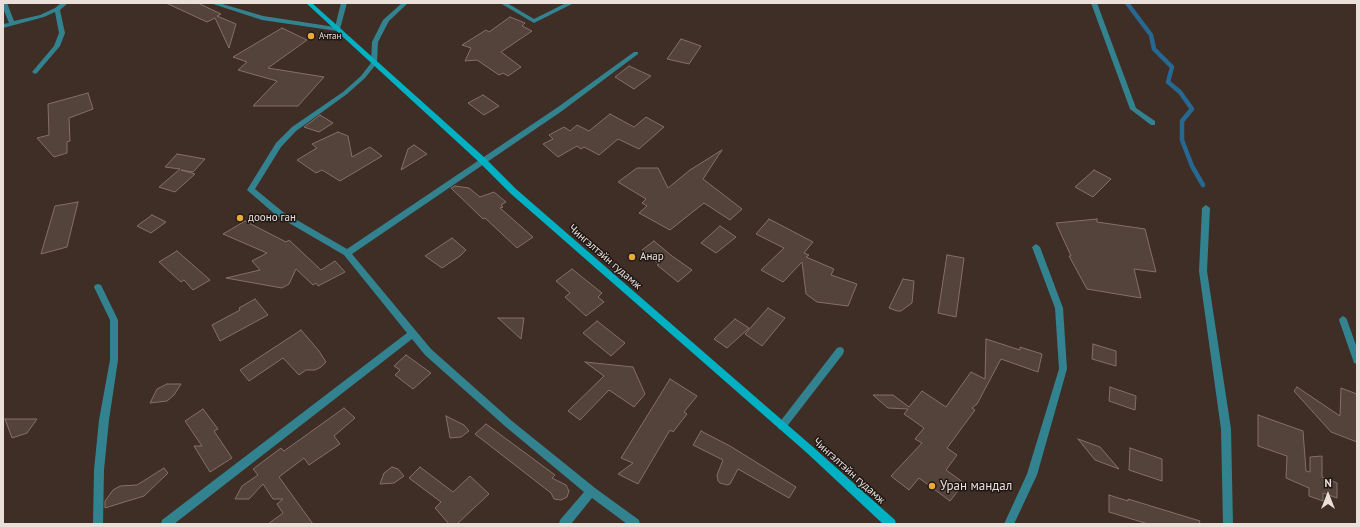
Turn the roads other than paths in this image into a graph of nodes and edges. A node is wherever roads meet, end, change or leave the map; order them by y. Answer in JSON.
{"nodes":[{"id":1,"x":4,"y":3,"type":"edge"},
{"id":2,"x":65,"y":3,"type":"edge"},
{"id":3,"x":213,"y":3,"type":"edge"},
{"id":4,"x":308,"y":3,"type":"edge"},
{"id":5,"x":344,"y":3,"type":"edge"},
{"id":6,"x":405,"y":3,"type":"edge"},
{"id":7,"x":503,"y":3,"type":"edge"},
{"id":8,"x":571,"y":3,"type":"edge"},
{"id":9,"x":1094,"y":3,"type":"edge"},
{"id":10,"x":57,"y":9,"type":"junction"},
{"id":11,"x":12,"y":23,"type":"junction"},
{"id":12,"x":3,"y":26,"type":"edge"},
{"id":13,"x":337,"y":29,"type":"junction"},
{"id":14,"x":636,"y":53,"type":"dead end"},
{"id":15,"x":374,"y":64,"type":"junction"},
{"id":16,"x":35,"y":72,"type":"dead end"},
{"id":17,"x":1154,"y":123,"type":"dead end"},
{"id":18,"x":482,"y":160,"type":"junction"},
{"id":19,"x":1206,"y":208,"type":"dead end"},
{"id":20,"x":1036,"y":246,"type":"dead end"},
{"id":21,"x":347,"y":253,"type":"junction"},
{"id":22,"x":98,"y":287,"type":"dead end"},
{"id":23,"x":1343,"y":320,"type":"dead end"},
{"id":24,"x":414,"y":333,"type":"junction"},
{"id":25,"x":840,"y":351,"type":"dead end"},
{"id":26,"x":1357,"y":360,"type":"edge"},
{"id":27,"x":782,"y":426,"type":"junction"},
{"id":28,"x":591,"y":491,"type":"junction"},
{"id":29,"x":98,"y":524,"type":"edge"},
{"id":30,"x":166,"y":524,"type":"edge"},
{"id":31,"x":564,"y":524,"type":"edge"},
{"id":32,"x":635,"y":524,"type":"edge"},
{"id":33,"x":892,"y":524,"type":"edge"},
{"id":34,"x":1009,"y":524,"type":"edge"},
{"id":35,"x":1228,"y":524,"type":"edge"}],
"edges":[{"from":1,"to":11,"type":"street"},
{"from":2,"to":10,"type":"street"},
{"from":3,"to":13,"type":"street"},
{"from":4,"to":13,"type":"main road","name":"Чингэлтэйн гудамж"},
{"from":5,"to":13,"type":"street"},
{"from":6,"to":15,"type":"street"},
{"from":7,"to":8,"type":"street"},
{"from":9,"to":17,"type":"street"},
{"from":10,"to":11,"type":"street"},
{"from":10,"to":16,"type":"street"},
{"from":11,"to":12,"type":"street"},
{"from":13,"to":15,"type":"main road","name":"Чингэлтэйн гудамж"},
{"from":14,"to":18,"type":"street"},
{"from":15,"to":18,"type":"main road","name":"Чингэлтэйн гудамж"},
{"from":15,"to":21,"type":"street"},
{"from":18,"to":21,"type":"street"},
{"from":18,"to":27,"type":"main road","name":"Чингэлтэйн гудамж"},
{"from":19,"to":35,"type":"street"},
{"from":20,"to":34,"type":"street"},
{"from":21,"to":24,"type":"street"},
{"from":22,"to":29,"type":"street"},
{"from":23,"to":26,"type":"street"},
{"from":24,"to":28,"type":"street"},
{"from":24,"to":30,"type":"street"},
{"from":25,"to":27,"type":"street"},
{"from":27,"to":33,"type":"main road","name":"Чингэлтэйн гудамж"},
{"from":28,"to":31,"type":"street"},
{"from":28,"to":32,"type":"street"}]}
